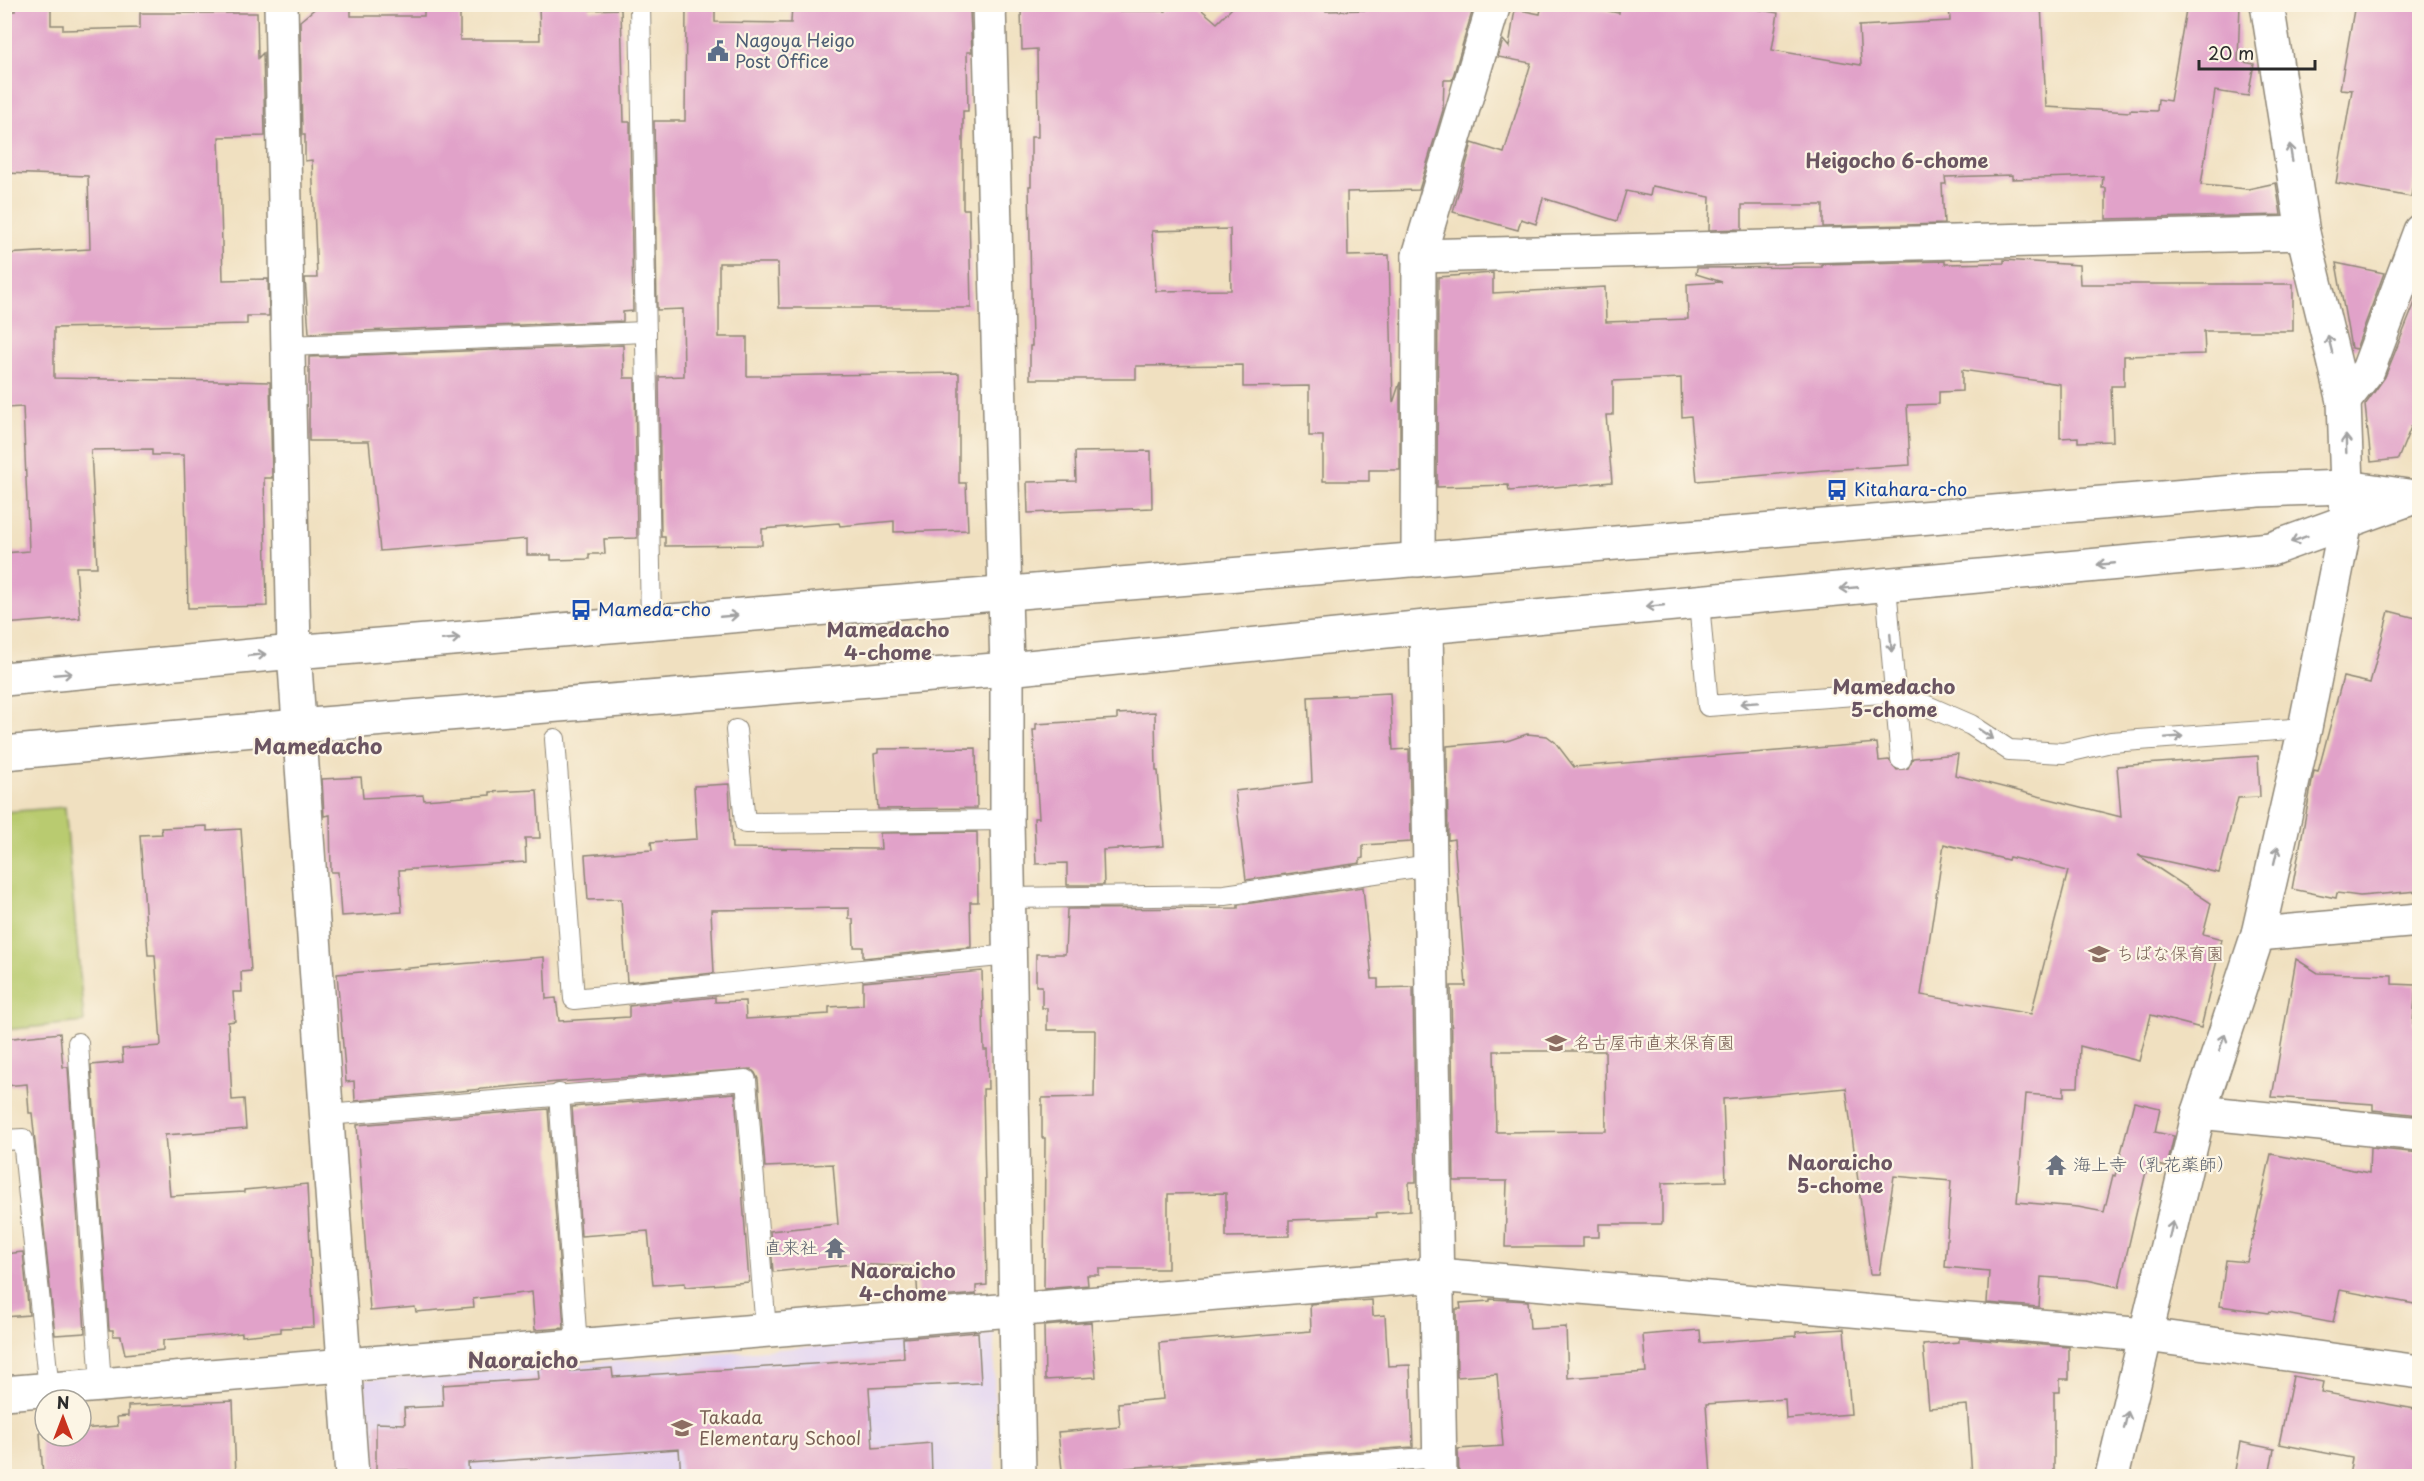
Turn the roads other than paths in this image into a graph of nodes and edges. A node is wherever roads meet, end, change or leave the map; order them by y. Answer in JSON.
{"nodes":[{"id":1,"x":281,"y":4,"type":"edge"},
{"id":2,"x":640,"y":4,"type":"edge"},
{"id":3,"x":990,"y":4,"type":"edge"},
{"id":4,"x":1494,"y":4,"type":"edge"},
{"id":5,"x":2267,"y":4,"type":"edge"},
{"id":6,"x":2420,"y":231,"type":"edge"},
{"id":7,"x":2303,"y":233,"type":"junction"},
{"id":8,"x":1419,"y":256,"type":"junction"},
{"id":9,"x":646,"y":332,"type":"junction"},
{"id":10,"x":288,"y":346,"type":"junction"},
{"id":11,"x":2344,"y":401,"type":"junction"},
{"id":12,"x":2347,"y":487,"type":"junction"},
{"id":13,"x":2416,"y":496,"type":"edge"},
{"id":14,"x":2346,"y":521,"type":"junction"},
{"id":15,"x":1418,"y":560,"type":"junction"},
{"id":16,"x":1886,"y":585,"type":"junction"},
{"id":17,"x":1005,"y":593,"type":"junction"},
{"id":18,"x":1699,"y":602,"type":"junction"},
{"id":19,"x":651,"y":623,"type":"junction"},
{"id":20,"x":1426,"y":627,"type":"junction"},
{"id":21,"x":294,"y":652,"type":"junction"},
{"id":22,"x":1007,"y":669,"type":"junction"},
{"id":23,"x":4,"y":679,"type":"edge"},
{"id":24,"x":1895,"y":692,"type":"junction"},
{"id":25,"x":298,"y":726,"type":"junction"},
{"id":26,"x":2305,"y":728,"type":"junction"},
{"id":27,"x":736,"y":730,"type":"dead end"},
{"id":28,"x":555,"y":739,"type":"dead end"},
{"id":29,"x":4,"y":753,"type":"edge"},
{"id":30,"x":1901,"y":759,"type":"dead end"},
{"id":31,"x":1007,"y":820,"type":"junction"},
{"id":32,"x":1430,"y":866,"type":"junction"},
{"id":33,"x":1008,"y":898,"type":"junction"},
{"id":34,"x":2420,"y":920,"type":"edge"},
{"id":35,"x":2258,"y":934,"type":"junction"},
{"id":36,"x":1009,"y":955,"type":"junction"},
{"id":37,"x":78,"y":1043,"type":"dead end"},
{"id":38,"x":559,"y":1094,"type":"junction"},
{"id":39,"x":2199,"y":1112,"type":"junction"},
{"id":40,"x":327,"y":1115,"type":"junction"},
{"id":41,"x":2420,"y":1134,"type":"edge"},
{"id":42,"x":4,"y":1140,"type":"edge"},
{"id":43,"x":1437,"y":1275,"type":"junction"},
{"id":44,"x":1016,"y":1310,"type":"junction"},
{"id":45,"x":766,"y":1330,"type":"junction"},
{"id":46,"x":2146,"y":1335,"type":"junction"},
{"id":47,"x":577,"y":1346,"type":"junction"},
{"id":48,"x":345,"y":1365,"type":"junction"},
{"id":49,"x":2420,"y":1372,"type":"edge"},
{"id":50,"x":101,"y":1385,"type":"junction"},
{"id":51,"x":49,"y":1388,"type":"edge"},
{"id":52,"x":70,"y":1388,"type":"edge"},
{"id":53,"x":33,"y":1391,"type":"edge"},
{"id":54,"x":4,"y":1393,"type":"edge"},
{"id":55,"x":1440,"y":1467,"type":"edge"},
{"id":56,"x":352,"y":1476,"type":"edge"},
{"id":57,"x":1019,"y":1476,"type":"edge"},
{"id":58,"x":1182,"y":1476,"type":"edge"},
{"id":59,"x":2112,"y":1476,"type":"edge"}],
"edges":[{"from":1,"to":10,"type":"street"},
{"from":2,"to":9,"type":"lane"},
{"from":3,"to":17,"type":"street"},
{"from":4,"to":8,"type":"street"},
{"from":7,"to":5,"type":"street","one_way":true},
{"from":6,"to":11,"type":"street"},
{"from":7,"to":8,"type":"street"},
{"from":11,"to":7,"type":"street","one_way":true},
{"from":8,"to":15,"type":"street"},
{"from":9,"to":10,"type":"lane"},
{"from":9,"to":19,"type":"lane"},
{"from":10,"to":21,"type":"street"},
{"from":12,"to":11,"type":"street","one_way":true},
{"from":12,"to":13,"type":"street"},
{"from":12,"to":14,"type":"street"},
{"from":12,"to":15,"type":"street"},
{"from":13,"to":14,"type":"street"},
{"from":14,"to":16,"type":"street","one_way":true},
{"from":14,"to":26,"type":"street"},
{"from":15,"to":17,"type":"street"},
{"from":16,"to":18,"type":"street","one_way":true},
{"from":16,"to":24,"type":"lane","one_way":true},
{"from":19,"to":17,"type":"street","one_way":true},
{"from":17,"to":22,"type":"street"},
{"from":18,"to":20,"type":"street","one_way":true},
{"from":24,"to":18,"type":"lane","one_way":true},
{"from":21,"to":19,"type":"street","one_way":true},
{"from":20,"to":22,"type":"street"},
{"from":20,"to":32,"type":"street"},
{"from":23,"to":21,"type":"street","one_way":true},
{"from":21,"to":25,"type":"street"},
{"from":22,"to":25,"type":"street"},
{"from":22,"to":31,"type":"street"},
{"from":24,"to":26,"type":"lane","one_way":true},
{"from":24,"to":30,"type":"lane"},
{"from":25,"to":29,"type":"street"},
{"from":25,"to":40,"type":"street"},
{"from":35,"to":26,"type":"street","one_way":true},
{"from":27,"to":31,"type":"lane"},
{"from":28,"to":36,"type":"lane"},
{"from":31,"to":33,"type":"street"},
{"from":32,"to":33,"type":"lane"},
{"from":32,"to":43,"type":"street"},
{"from":33,"to":36,"type":"street"},
{"from":34,"to":35,"type":"street"},
{"from":39,"to":35,"type":"street","one_way":true},
{"from":36,"to":44,"type":"street"},
{"from":37,"to":50,"type":"lane"},
{"from":38,"to":40,"type":"lane"},
{"from":38,"to":45,"type":"lane"},
{"from":38,"to":47,"type":"lane"},
{"from":39,"to":41,"type":"street"},
{"from":46,"to":39,"type":"street","one_way":true},
{"from":40,"to":48,"type":"street"},
{"from":42,"to":51,"type":"lane"},
{"from":43,"to":44,"type":"street"},
{"from":43,"to":46,"type":"street"},
{"from":43,"to":55,"type":"street"},
{"from":44,"to":45,"type":"street"},
{"from":44,"to":57,"type":"street"},
{"from":45,"to":47,"type":"street"},
{"from":46,"to":49,"type":"street"},
{"from":59,"to":46,"type":"street","one_way":true},
{"from":47,"to":48,"type":"street"},
{"from":48,"to":50,"type":"street"},
{"from":48,"to":56,"type":"street"},
{"from":50,"to":52,"type":"street"},
{"from":53,"to":54,"type":"street"},
{"from":55,"to":58,"type":"lane"}]}
